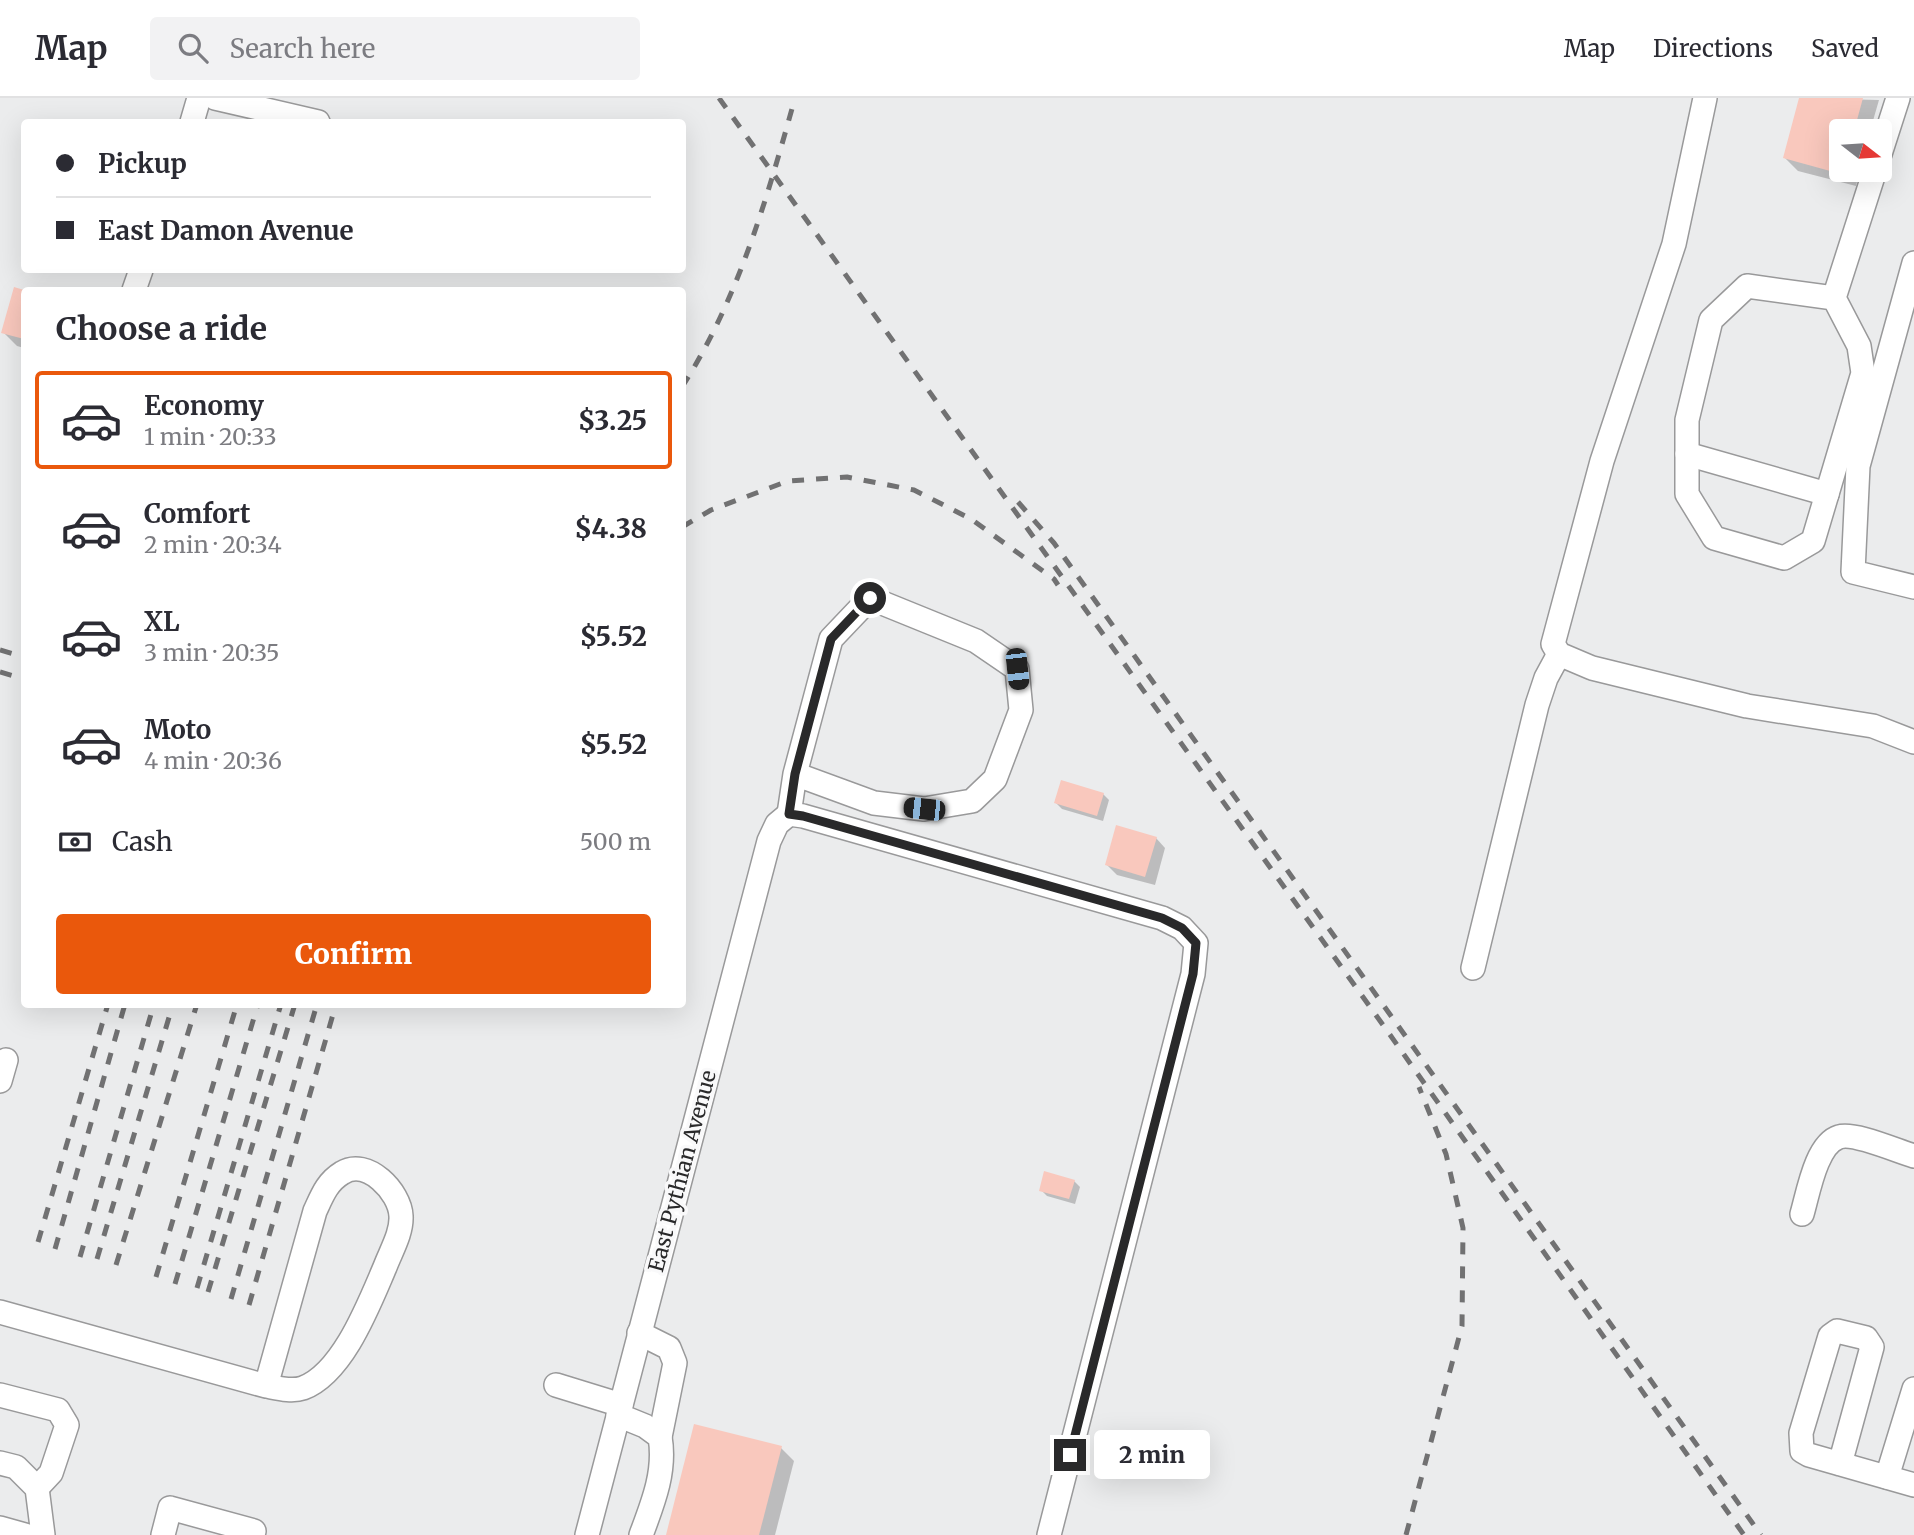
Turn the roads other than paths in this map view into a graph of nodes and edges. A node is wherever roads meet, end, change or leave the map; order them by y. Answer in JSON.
{"nodes":[{"id":1,"x":215,"y":98,"type":"edge"},
{"id":2,"x":1705,"y":98,"type":"edge"},
{"id":3,"x":1898,"y":98,"type":"edge"},
{"id":4,"x":304,"y":119,"type":"edge"},
{"id":5,"x":1891,"y":119,"type":"edge"},
{"id":6,"x":1871,"y":182,"type":"edge"},
{"id":7,"x":1914,"y":262,"type":"edge"},
{"id":8,"x":1834,"y":298,"type":"junction"},
{"id":9,"x":1687,"y":454,"type":"junction"},
{"id":10,"x":1827,"y":494,"type":"junction"},
{"id":11,"x":1914,"y":586,"type":"edge"},
{"id":12,"x":1559,"y":654,"type":"junction"},
{"id":13,"x":1914,"y":742,"type":"edge"},
{"id":14,"x":795,"y":774,"type":"junction"},
{"id":15,"x":789,"y":814,"type":"junction"},
{"id":16,"x":1473,"y":968,"type":"dead end"},
{"id":17,"x":1914,"y":1156,"type":"edge"},
{"id":18,"x":1802,"y":1214,"type":"dead end"},
{"id":19,"x":0,"y":1311,"type":"edge"},
{"id":20,"x":639,"y":1334,"type":"junction"},
{"id":21,"x":556,"y":1385,"type":"dead end"},
{"id":22,"x":266,"y":1386,"type":"junction"},
{"id":23,"x":1914,"y":1389,"type":"edge"},
{"id":24,"x":0,"y":1395,"type":"edge"},
{"id":25,"x":619,"y":1410,"type":"junction"},
{"id":26,"x":660,"y":1437,"type":"junction"},
{"id":27,"x":0,"y":1464,"type":"edge"},
{"id":28,"x":1840,"y":1464,"type":"junction"},
{"id":29,"x":1887,"y":1477,"type":"junction"},
{"id":30,"x":1914,"y":1485,"type":"edge"},
{"id":31,"x":37,"y":1488,"type":"junction"},
{"id":32,"x":0,"y":1528,"type":"edge"},
{"id":33,"x":25,"y":1535,"type":"edge"},
{"id":34,"x":43,"y":1535,"type":"edge"},
{"id":35,"x":163,"y":1535,"type":"edge"},
{"id":36,"x":253,"y":1535,"type":"edge"},
{"id":37,"x":587,"y":1535,"type":"edge"},
{"id":38,"x":641,"y":1535,"type":"edge"},
{"id":39,"x":1049,"y":1535,"type":"edge"}],
"edges":[{"from":1,"to":4,"type":"street"},
{"from":2,"to":12,"type":"street"},
{"from":3,"to":5,"type":"street"},
{"from":6,"to":8,"type":"street"},
{"from":7,"to":11,"type":"street"},
{"from":8,"to":9,"type":"street"},
{"from":8,"to":10,"type":"street"},
{"from":9,"to":10,"type":"street"},
{"from":9,"to":10,"type":"street"},
{"from":12,"to":13,"type":"street"},
{"from":12,"to":16,"type":"street"},
{"from":14,"to":14,"type":"street"},
{"from":14,"to":15,"type":"street"},
{"from":15,"to":20,"type":"street","name":"East Pythian Avenue"},
{"from":15,"to":39,"type":"street"},
{"from":17,"to":18,"type":"street"},
{"from":19,"to":22,"type":"street"},
{"from":20,"to":25,"type":"street","name":"East Pythian Avenue"},
{"from":20,"to":26,"type":"street"},
{"from":21,"to":25,"type":"street"},
{"from":22,"to":22,"type":"street"},
{"from":23,"to":29,"type":"street"},
{"from":24,"to":31,"type":"street"},
{"from":25,"to":26,"type":"street"},
{"from":25,"to":37,"type":"street","name":"East Pythian Avenue"},
{"from":26,"to":38,"type":"street"},
{"from":27,"to":31,"type":"street"},
{"from":28,"to":28,"type":"street"},
{"from":28,"to":29,"type":"street"},
{"from":29,"to":30,"type":"street"},
{"from":31,"to":34,"type":"street"},
{"from":32,"to":33,"type":"street"},
{"from":35,"to":36,"type":"street"}]}
